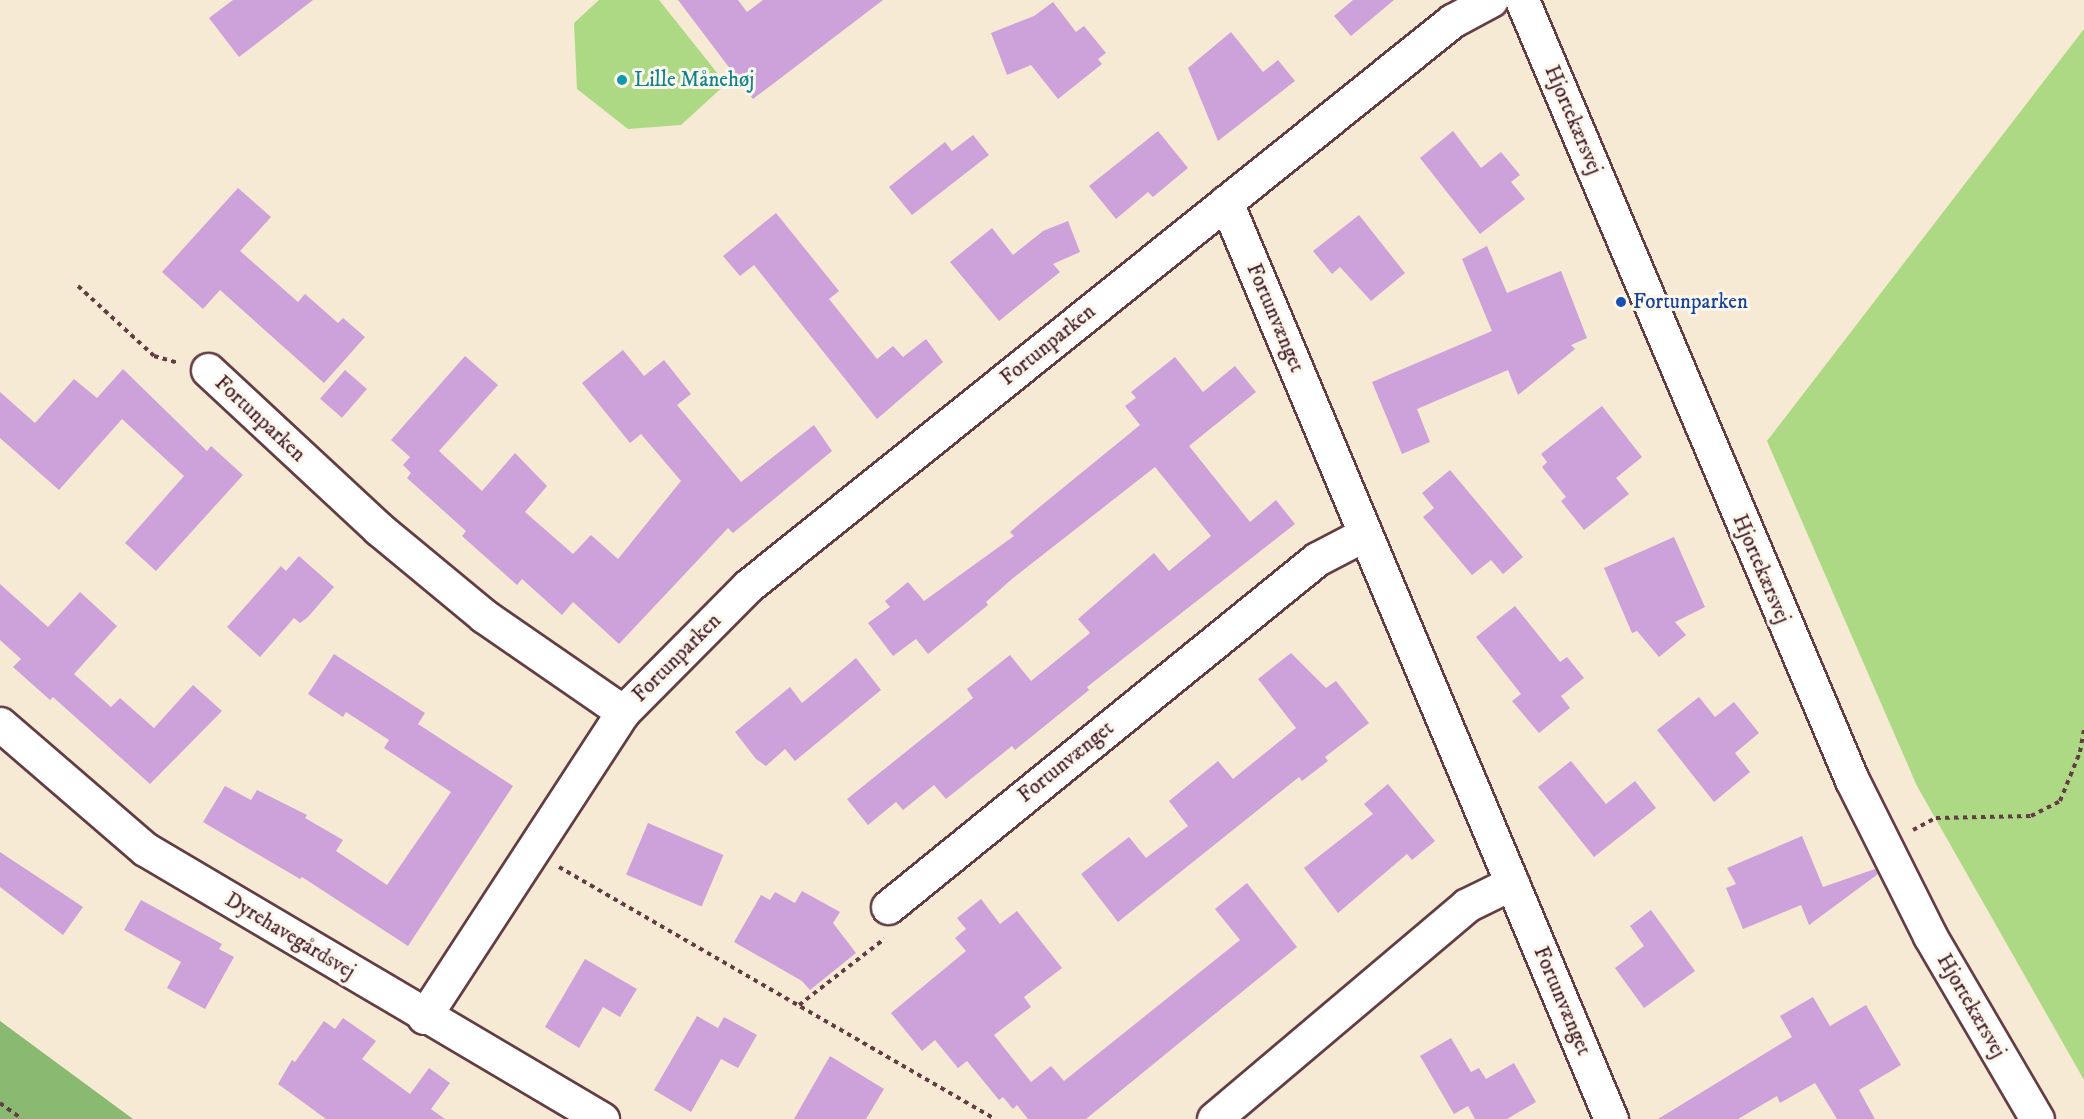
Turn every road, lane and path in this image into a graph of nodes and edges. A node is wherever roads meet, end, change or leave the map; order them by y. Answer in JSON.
{"nodes":[{"id":1,"x":1491,"y":0,"type":"edge"},
{"id":2,"x":1522,"y":0,"type":"edge"},
{"id":3,"x":1226,"y":202,"type":"junction"},
{"id":4,"x":78,"y":286,"type":"dead end"},
{"id":5,"x":208,"y":370,"type":"joint"},
{"id":6,"x":1365,"y":534,"type":"junction"},
{"id":7,"x":623,"y":712,"type":"junction"},
{"id":8,"x":0,"y":724,"type":"edge"},
{"id":9,"x":2084,"y":730,"type":"edge"},
{"id":10,"x":1886,"y":844,"type":"junction"},
{"id":11,"x":532,"y":852,"type":"junction"},
{"id":12,"x":1512,"y":883,"type":"junction"},
{"id":13,"x":888,"y":907,"type":"joint"},
{"id":14,"x":799,"y":1005,"type":"junction"},
{"id":15,"x":424,"y":1017,"type":"junction"},
{"id":16,"x":0,"y":1103,"type":"edge"},
{"id":17,"x":22,"y":1119,"type":"edge"},
{"id":18,"x":602,"y":1119,"type":"edge"},
{"id":19,"x":995,"y":1119,"type":"edge"},
{"id":20,"x":1214,"y":1119,"type":"edge"},
{"id":21,"x":1611,"y":1119,"type":"edge"},
{"id":22,"x":2037,"y":1119,"type":"edge"}],
"edges":[{"from":1,"to":3,"type":"street","name":"Fortunparken"},
{"from":2,"to":10,"type":"street","name":"Hjortekærsvej"},
{"from":3,"to":6,"type":"street","name":"Fortunvænget"},
{"from":3,"to":7,"type":"street","name":"Fortunparken"},
{"from":4,"to":5,"type":"path"},
{"from":5,"to":7,"type":"street","name":"Fortunparken"},
{"from":6,"to":12,"type":"street","name":"Fortunvænget"},
{"from":6,"to":13,"type":"street","name":"Fortunvænget"},
{"from":7,"to":11,"type":"street","name":"Fortunparken"},
{"from":8,"to":15,"type":"street","name":"Dyrehavegårdsvej"},
{"from":9,"to":10,"type":"path"},
{"from":10,"to":22,"type":"street","name":"Hjortekærsvej"},
{"from":11,"to":14,"type":"path"},
{"from":11,"to":15,"type":"street","name":"Fortunparken"},
{"from":12,"to":20,"type":"street"},
{"from":12,"to":21,"type":"street","name":"Fortunvænget"},
{"from":13,"to":14,"type":"path"},
{"from":14,"to":19,"type":"path"},
{"from":15,"to":18,"type":"street","name":"Dyrehavegårdsvej"},
{"from":16,"to":17,"type":"path"}]}
